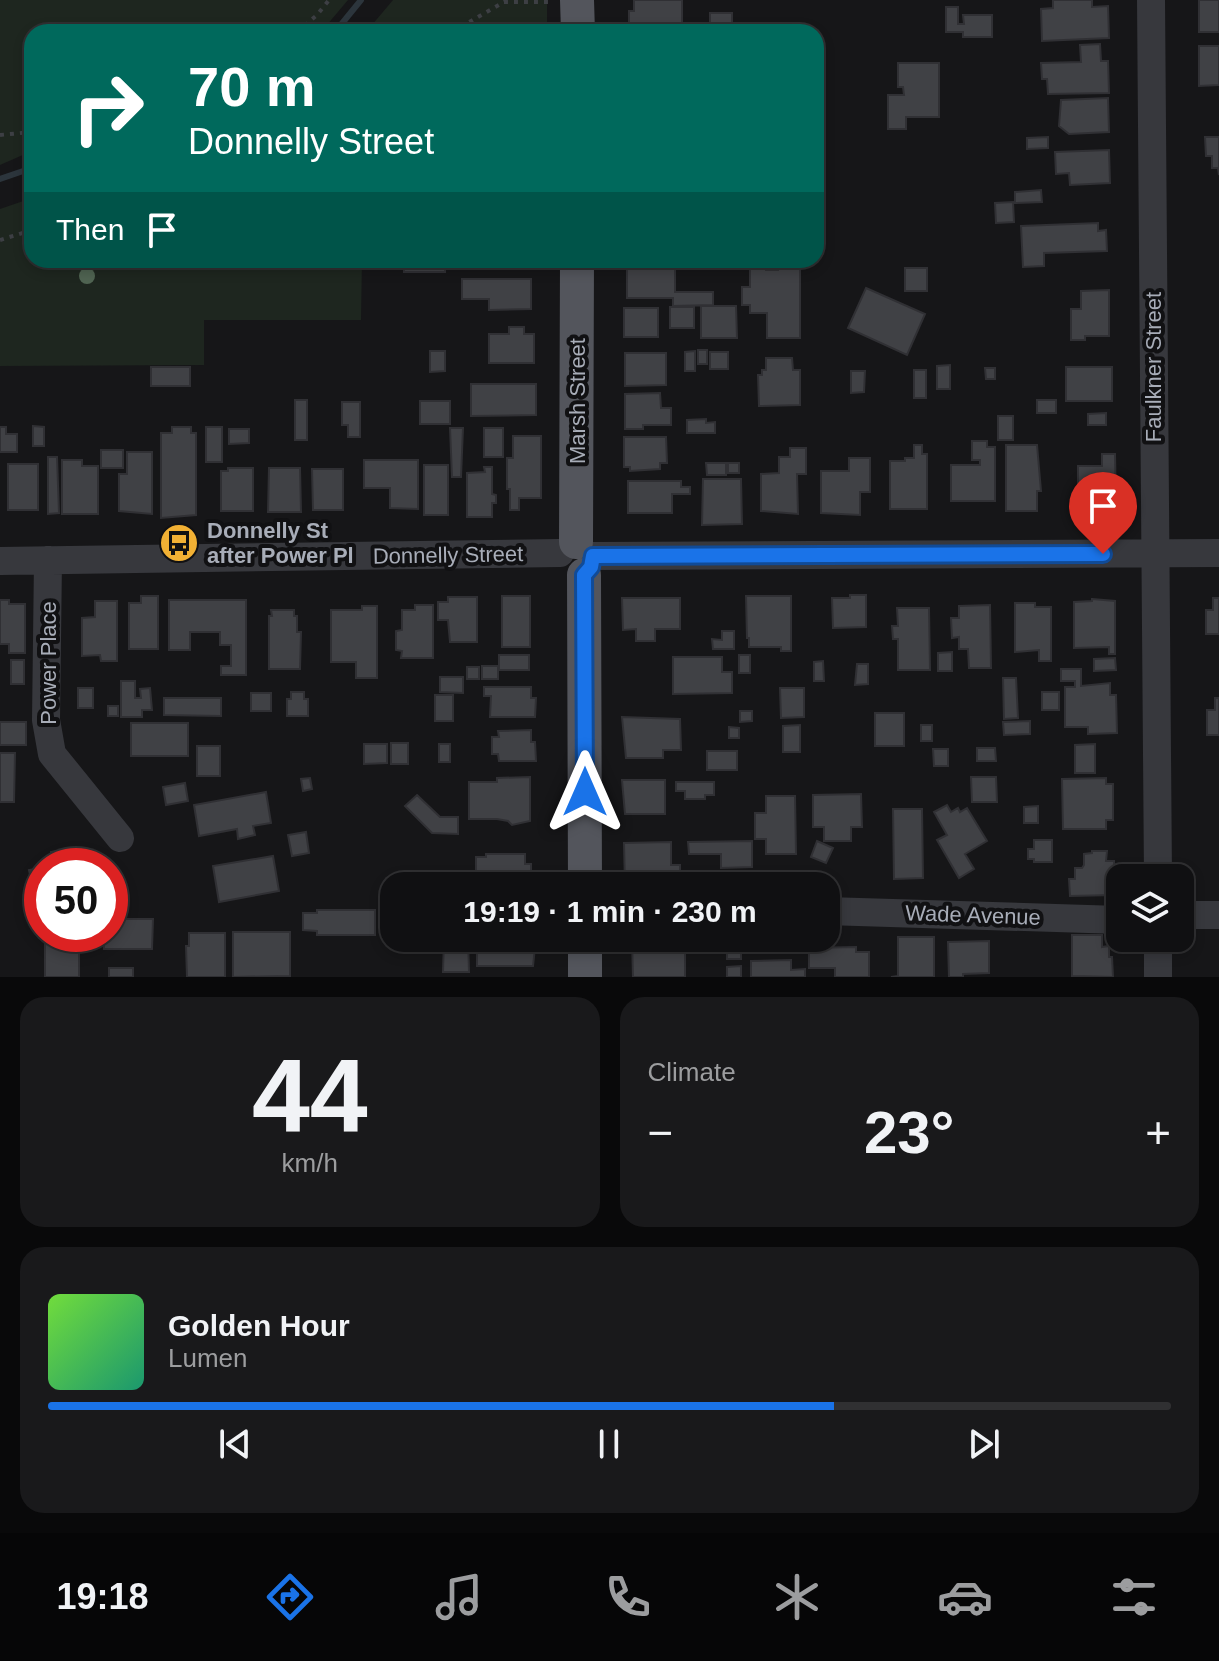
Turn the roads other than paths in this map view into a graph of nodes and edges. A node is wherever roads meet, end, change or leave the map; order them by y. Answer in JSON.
{"nodes":[{"id":1,"x":577,"y":0,"type":"edge"},
{"id":2,"x":1151,"y":0,"type":"edge"},
{"id":3,"x":578,"y":24,"type":"edge"},
{"id":4,"x":577,"y":268,"type":"edge"},
{"id":5,"x":1155,"y":553,"type":"junction"},
{"id":6,"x":1219,"y":553,"type":"edge"},
{"id":7,"x":578,"y":557,"type":"junction"},
{"id":8,"x":48,"y":560,"type":"junction"},
{"id":9,"x":0,"y":561,"type":"edge"},
{"id":10,"x":120,"y":838,"type":"dead end"},
{"id":11,"x":1158,"y":864,"type":"edge"},
{"id":12,"x":585,"y":872,"type":"edge"},
{"id":13,"x":840,"y":911,"type":"edge"},
{"id":14,"x":1194,"y":915,"type":"edge"},
{"id":15,"x":1219,"y":915,"type":"edge"},
{"id":16,"x":1106,"y":920,"type":"edge"},
{"id":17,"x":585,"y":952,"type":"edge"},
{"id":18,"x":1158,"y":952,"type":"edge"},
{"id":19,"x":585,"y":977,"type":"edge"},
{"id":20,"x":1158,"y":977,"type":"edge"}],
"edges":[{"from":1,"to":3,"type":"main road"},
{"from":2,"to":5,"type":"street","name":"Faulkner Street"},
{"from":4,"to":7,"type":"main road","name":"Marsh Street"},
{"from":5,"to":6,"type":"street","name":"Donnelly Street"},
{"from":5,"to":7,"type":"street","name":"Donnelly Street"},
{"from":5,"to":11,"type":"street","name":"Faulkner Street"},
{"from":7,"to":8,"type":"street","name":"Donnelly Street"},
{"from":7,"to":12,"type":"main road","name":"Marsh Street"},
{"from":8,"to":9,"type":"street","name":"Donnelly Street"},
{"from":8,"to":10,"type":"street","name":"Power Place"},
{"from":13,"to":16,"type":"street","name":"Wade Avenue"},
{"from":14,"to":15,"type":"street"},
{"from":17,"to":19,"type":"main road"},
{"from":18,"to":20,"type":"street"}]}
